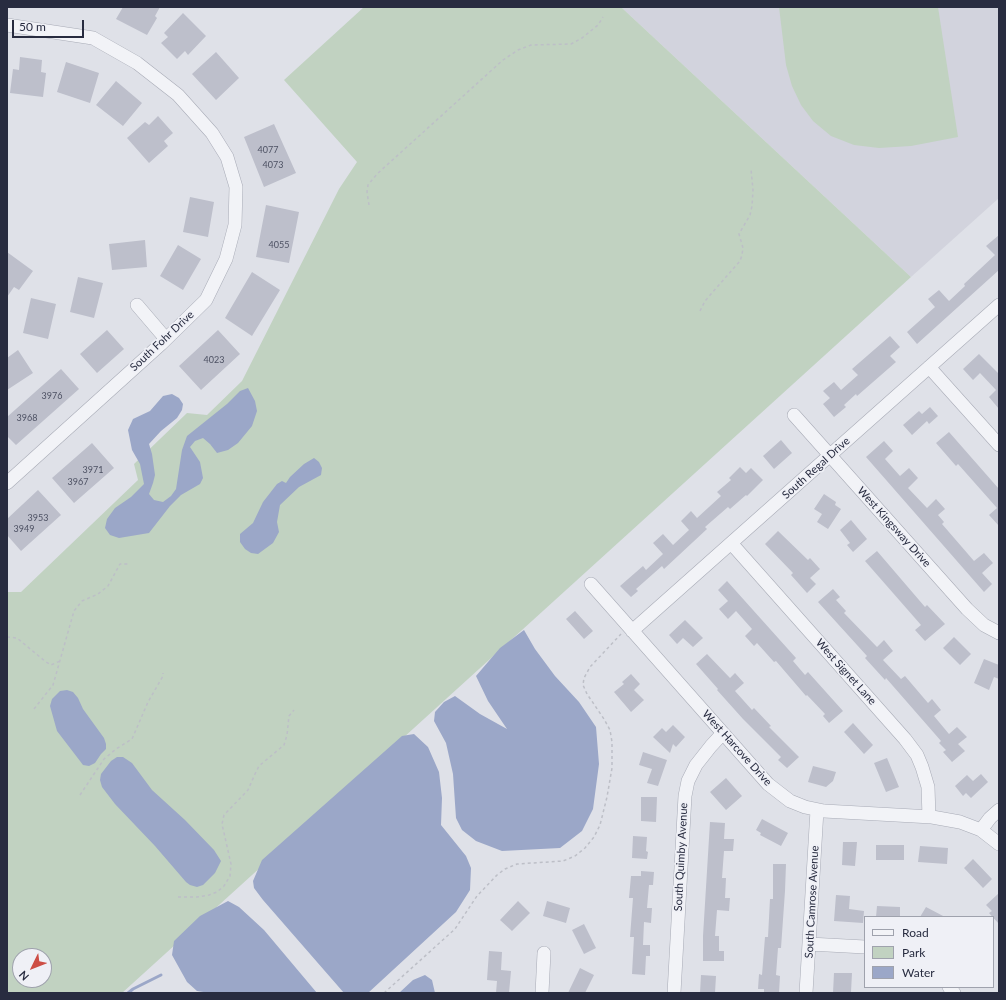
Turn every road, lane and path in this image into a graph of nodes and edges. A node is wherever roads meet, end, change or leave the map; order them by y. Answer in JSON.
{"nodes":[{"id":1,"x":604,"y":17,"type":"dead end"},
{"id":2,"x":7,"y":25,"type":"edge"},
{"id":3,"x":751,"y":169,"type":"dead end"},
{"id":4,"x":369,"y":205,"type":"dead end"},
{"id":5,"x":999,"y":305,"type":"edge"},
{"id":6,"x":137,"y":306,"type":"dead end"},
{"id":7,"x":700,"y":311,"type":"dead end"},
{"id":8,"x":166,"y":339,"type":"junction"},
{"id":9,"x":929,"y":367,"type":"junction"},
{"id":10,"x":794,"y":415,"type":"dead end"},
{"id":11,"x":999,"y":445,"type":"edge"},
{"id":12,"x":830,"y":455,"type":"junction"},
{"id":13,"x":7,"y":483,"type":"edge"},
{"id":14,"x":731,"y":543,"type":"junction"},
{"id":15,"x":128,"y":564,"type":"dead end"},
{"id":16,"x":591,"y":584,"type":"dead end"},
{"id":17,"x":630,"y":629,"type":"junction"},
{"id":18,"x":999,"y":633,"type":"edge"},
{"id":19,"x":7,"y":638,"type":"edge"},
{"id":20,"x":60,"y":661,"type":"junction"},
{"id":21,"x":163,"y":673,"type":"dead end"},
{"id":22,"x":34,"y":709,"type":"dead end"},
{"id":23,"x":294,"y":710,"type":"dead end"},
{"id":24,"x":723,"y":733,"type":"junction"},
{"id":25,"x":80,"y":795,"type":"dead end"},
{"id":26,"x":817,"y":810,"type":"junction"},
{"id":27,"x":999,"y":810,"type":"edge"},
{"id":28,"x":929,"y":817,"type":"junction"},
{"id":29,"x":981,"y":830,"type":"junction"},
{"id":30,"x":999,"y":844,"type":"edge"},
{"id":31,"x":178,"y":897,"type":"dead end"},
{"id":32,"x":809,"y":944,"type":"junction"},
{"id":33,"x":864,"y":947,"type":"edge"},
{"id":34,"x":544,"y":953,"type":"dead end"},
{"id":35,"x":384,"y":993,"type":"edge"},
{"id":36,"x":542,"y":993,"type":"edge"},
{"id":37,"x":674,"y":993,"type":"edge"},
{"id":38,"x":806,"y":993,"type":"edge"}],
"edges":[{"from":1,"to":4,"type":"path"},
{"from":2,"to":8,"type":"street","name":"South Fohr Drive"},
{"from":3,"to":7,"type":"path"},
{"from":5,"to":9,"type":"street","name":"South Regal Drive"},
{"from":6,"to":8,"type":"street"},
{"from":8,"to":13,"type":"street","name":"South Fohr Drive"},
{"from":9,"to":11,"type":"street"},
{"from":9,"to":12,"type":"street","name":"South Regal Drive"},
{"from":10,"to":12,"type":"street","name":"West Kingsway Drive"},
{"from":12,"to":14,"type":"street","name":"South Regal Drive"},
{"from":12,"to":18,"type":"street","name":"West Kingsway Drive"},
{"from":14,"to":17,"type":"street","name":"South Regal Drive"},
{"from":14,"to":28,"type":"street","name":"West Signet Lane"},
{"from":15,"to":20,"type":"path"},
{"from":16,"to":17,"type":"street","name":"West Harcove Drive"},
{"from":17,"to":24,"type":"street","name":"West Harcove Drive"},
{"from":17,"to":35,"type":"path"},
{"from":19,"to":20,"type":"path"},
{"from":20,"to":22,"type":"path"},
{"from":21,"to":25,"type":"path"},
{"from":23,"to":31,"type":"path"},
{"from":24,"to":26,"type":"street","name":"West Harcove Drive"},
{"from":24,"to":37,"type":"street","name":"South Quimby Avenue"},
{"from":26,"to":28,"type":"street","name":"West Harcove Drive"},
{"from":26,"to":32,"type":"street","name":"South Camrose Avenue"},
{"from":27,"to":29,"type":"street"},
{"from":28,"to":29,"type":"street","name":"West Harcove Drive"},
{"from":29,"to":30,"type":"street","name":"West Harcove Drive"},
{"from":32,"to":33,"type":"street"},
{"from":32,"to":38,"type":"street","name":"South Camrose Avenue"},
{"from":34,"to":36,"type":"street"}]}
